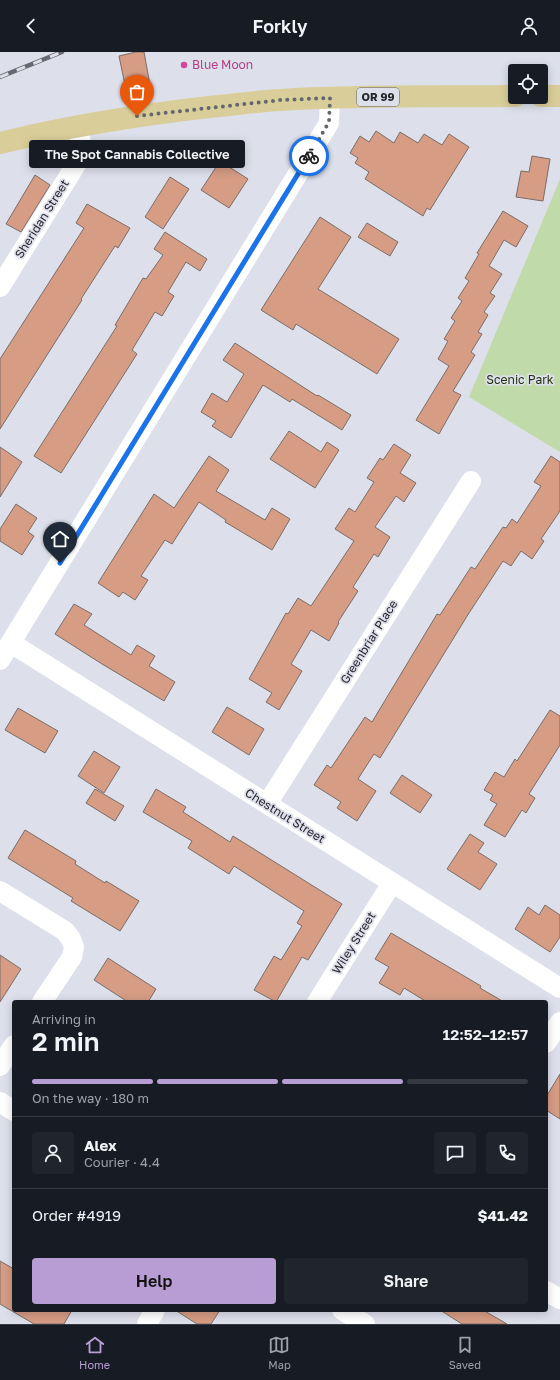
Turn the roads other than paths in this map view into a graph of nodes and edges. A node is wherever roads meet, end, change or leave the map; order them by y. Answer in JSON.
{"nodes":[{"id":1,"x":508,"y":96,"type":"edge"},
{"id":2,"x":548,"y":96,"type":"edge"},
{"id":3,"x":560,"y":96,"type":"edge"},
{"id":4,"x":330,"y":98,"type":"junction"},
{"id":5,"x":79,"y":126,"type":"junction"},
{"id":6,"x":0,"y":143,"type":"edge"},
{"id":7,"x":0,"y":287,"type":"edge"},
{"id":8,"x":471,"y":481,"type":"dead end"},
{"id":9,"x":11,"y":643,"type":"junction"},
{"id":10,"x":0,"y":660,"type":"edge"},
{"id":11,"x":267,"y":804,"type":"junction"},
{"id":12,"x":392,"y":883,"type":"junction"},
{"id":13,"x":0,"y":891,"type":"edge"},
{"id":14,"x":560,"y":988,"type":"edge"},
{"id":15,"x":43,"y":1000,"type":"edge"},
{"id":16,"x":318,"y":1000,"type":"edge"},
{"id":17,"x":560,"y":1022,"type":"edge"},
{"id":18,"x":548,"y":1040,"type":"edge"},
{"id":19,"x":12,"y":1048,"type":"edge"},
{"id":20,"x":0,"y":1066,"type":"edge"},
{"id":21,"x":0,"y":1102,"type":"edge"},
{"id":22,"x":12,"y":1110,"type":"edge"},
{"id":23,"x":548,"y":1292,"type":"edge"},
{"id":24,"x":560,"y":1299,"type":"edge"},
{"id":25,"x":154,"y":1312,"type":"edge"},
{"id":26,"x":345,"y":1312,"type":"edge"},
{"id":27,"x":147,"y":1324,"type":"edge"},
{"id":28,"x":365,"y":1324,"type":"edge"}],
"edges":[{"from":1,"to":4,"type":"main road","number":"OR 99"},
{"from":2,"to":3,"type":"main road"},
{"from":4,"to":5,"type":"main road","number":"OR 99"},
{"from":4,"to":9,"type":"street"},
{"from":5,"to":6,"type":"main road","number":"OR 99"},
{"from":5,"to":7,"type":"street","name":"Sheridan Street"},
{"from":8,"to":11,"type":"street","name":"Greenbriar Place"},
{"from":9,"to":10,"type":"street"},
{"from":9,"to":11,"type":"street","name":"Chestnut Street"},
{"from":11,"to":12,"type":"street","name":"Chestnut Street"},
{"from":12,"to":14,"type":"street","name":"Chestnut Street"},
{"from":12,"to":16,"type":"street","name":"Wiley Street"},
{"from":13,"to":15,"type":"street"},
{"from":17,"to":18,"type":"street"},
{"from":19,"to":20,"type":"street"},
{"from":21,"to":22,"type":"street"},
{"from":23,"to":24,"type":"street"},
{"from":25,"to":27,"type":"street"},
{"from":26,"to":28,"type":"street"}]}
